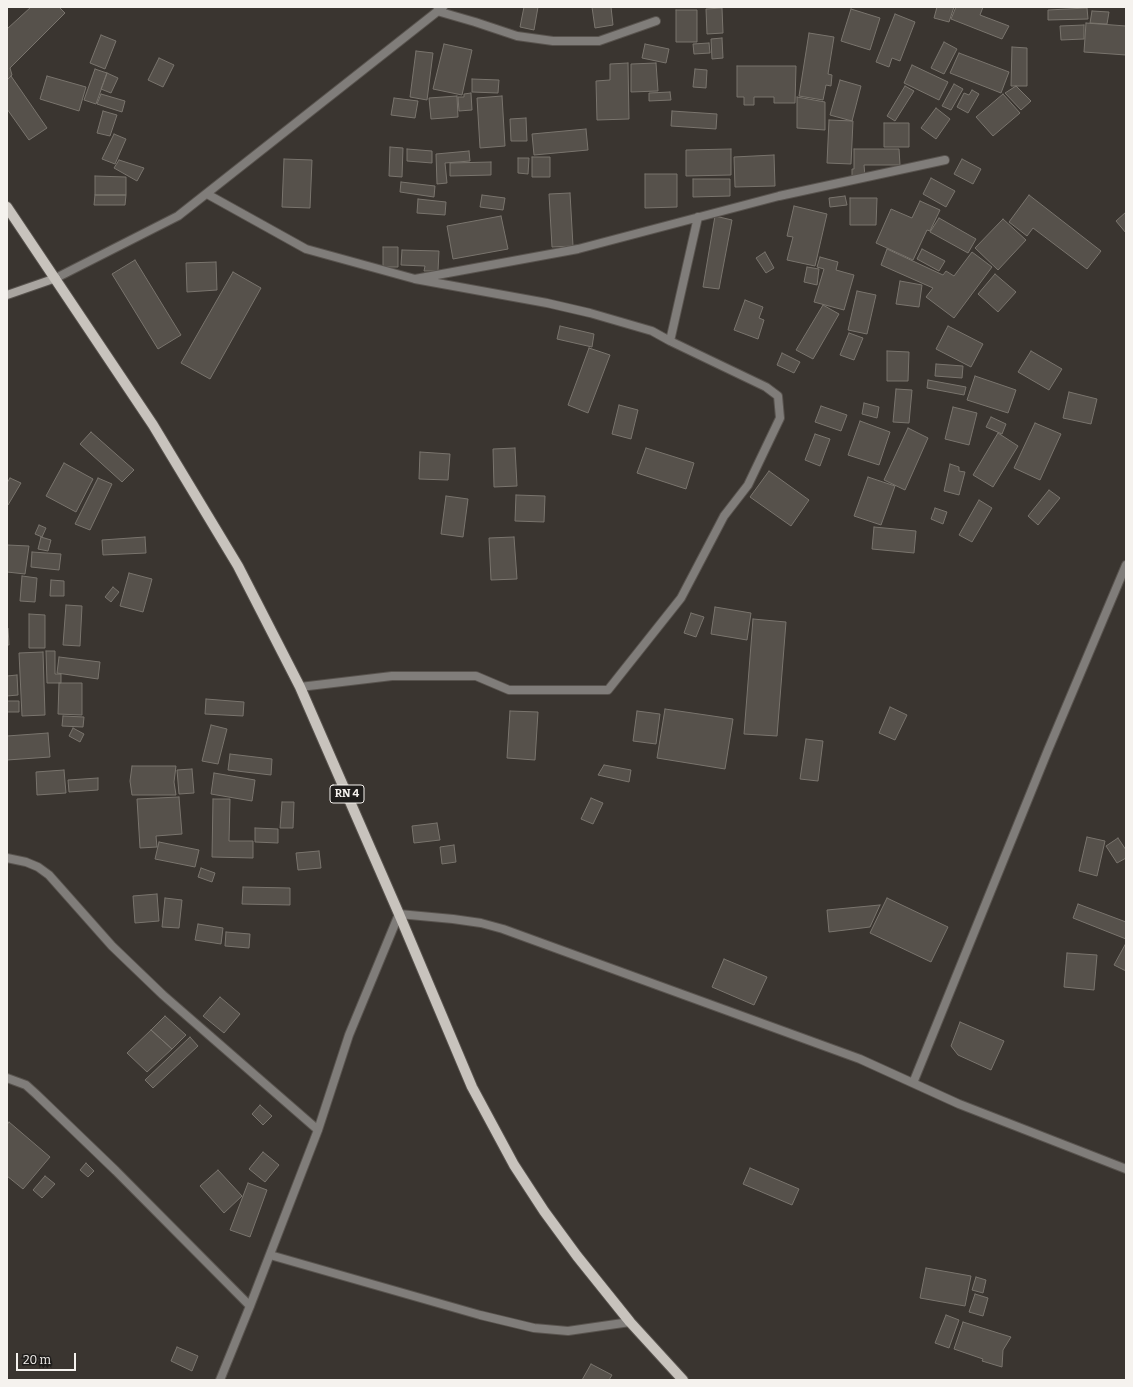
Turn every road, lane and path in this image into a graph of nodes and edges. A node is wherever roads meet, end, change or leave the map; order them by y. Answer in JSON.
{"nodes":[{"id":1,"x":440,"y":9,"type":"edge"},
{"id":2,"x":656,"y":21,"type":"dead end"},
{"id":3,"x":945,"y":160,"type":"dead end"},
{"id":4,"x":207,"y":194,"type":"junction"},
{"id":5,"x":7,"y":206,"type":"edge"},
{"id":6,"x":698,"y":217,"type":"junction"},
{"id":7,"x":56,"y":278,"type":"junction"},
{"id":8,"x":415,"y":279,"type":"junction"},
{"id":9,"x":7,"y":295,"type":"edge"},
{"id":10,"x":670,"y":341,"type":"junction"},
{"id":11,"x":1126,"y":565,"type":"edge"},
{"id":12,"x":300,"y":688,"type":"junction"},
{"id":13,"x":7,"y":858,"type":"edge"},
{"id":14,"x":399,"y":914,"type":"junction"},
{"id":15,"x":7,"y":1078,"type":"edge"},
{"id":16,"x":913,"y":1083,"type":"junction"},
{"id":17,"x":318,"y":1130,"type":"junction"},
{"id":18,"x":1126,"y":1169,"type":"edge"},
{"id":19,"x":270,"y":1255,"type":"junction"},
{"id":20,"x":250,"y":1306,"type":"junction"},
{"id":21,"x":630,"y":1322,"type":"junction"},
{"id":22,"x":220,"y":1380,"type":"edge"},
{"id":23,"x":683,"y":1380,"type":"edge"}],
"edges":[{"from":1,"to":2,"type":"street"},
{"from":1,"to":4,"type":"street"},
{"from":3,"to":6,"type":"street"},
{"from":4,"to":7,"type":"street"},
{"from":4,"to":8,"type":"street"},
{"from":5,"to":7,"type":"main road","number":"RN 4"},
{"from":6,"to":8,"type":"street"},
{"from":6,"to":10,"type":"street"},
{"from":7,"to":9,"type":"main road"},
{"from":7,"to":12,"type":"main road","number":"RN 4"},
{"from":8,"to":10,"type":"street"},
{"from":10,"to":12,"type":"street"},
{"from":11,"to":16,"type":"street"},
{"from":12,"to":14,"type":"main road","number":"RN 4"},
{"from":13,"to":17,"type":"street"},
{"from":14,"to":16,"type":"street"},
{"from":14,"to":17,"type":"street"},
{"from":14,"to":21,"type":"main road","number":"RN 4"},
{"from":15,"to":20,"type":"street"},
{"from":16,"to":18,"type":"street"},
{"from":17,"to":19,"type":"street"},
{"from":19,"to":20,"type":"street"},
{"from":19,"to":21,"type":"street"},
{"from":20,"to":22,"type":"street"},
{"from":21,"to":23,"type":"main road","number":"RN 4"}]}
